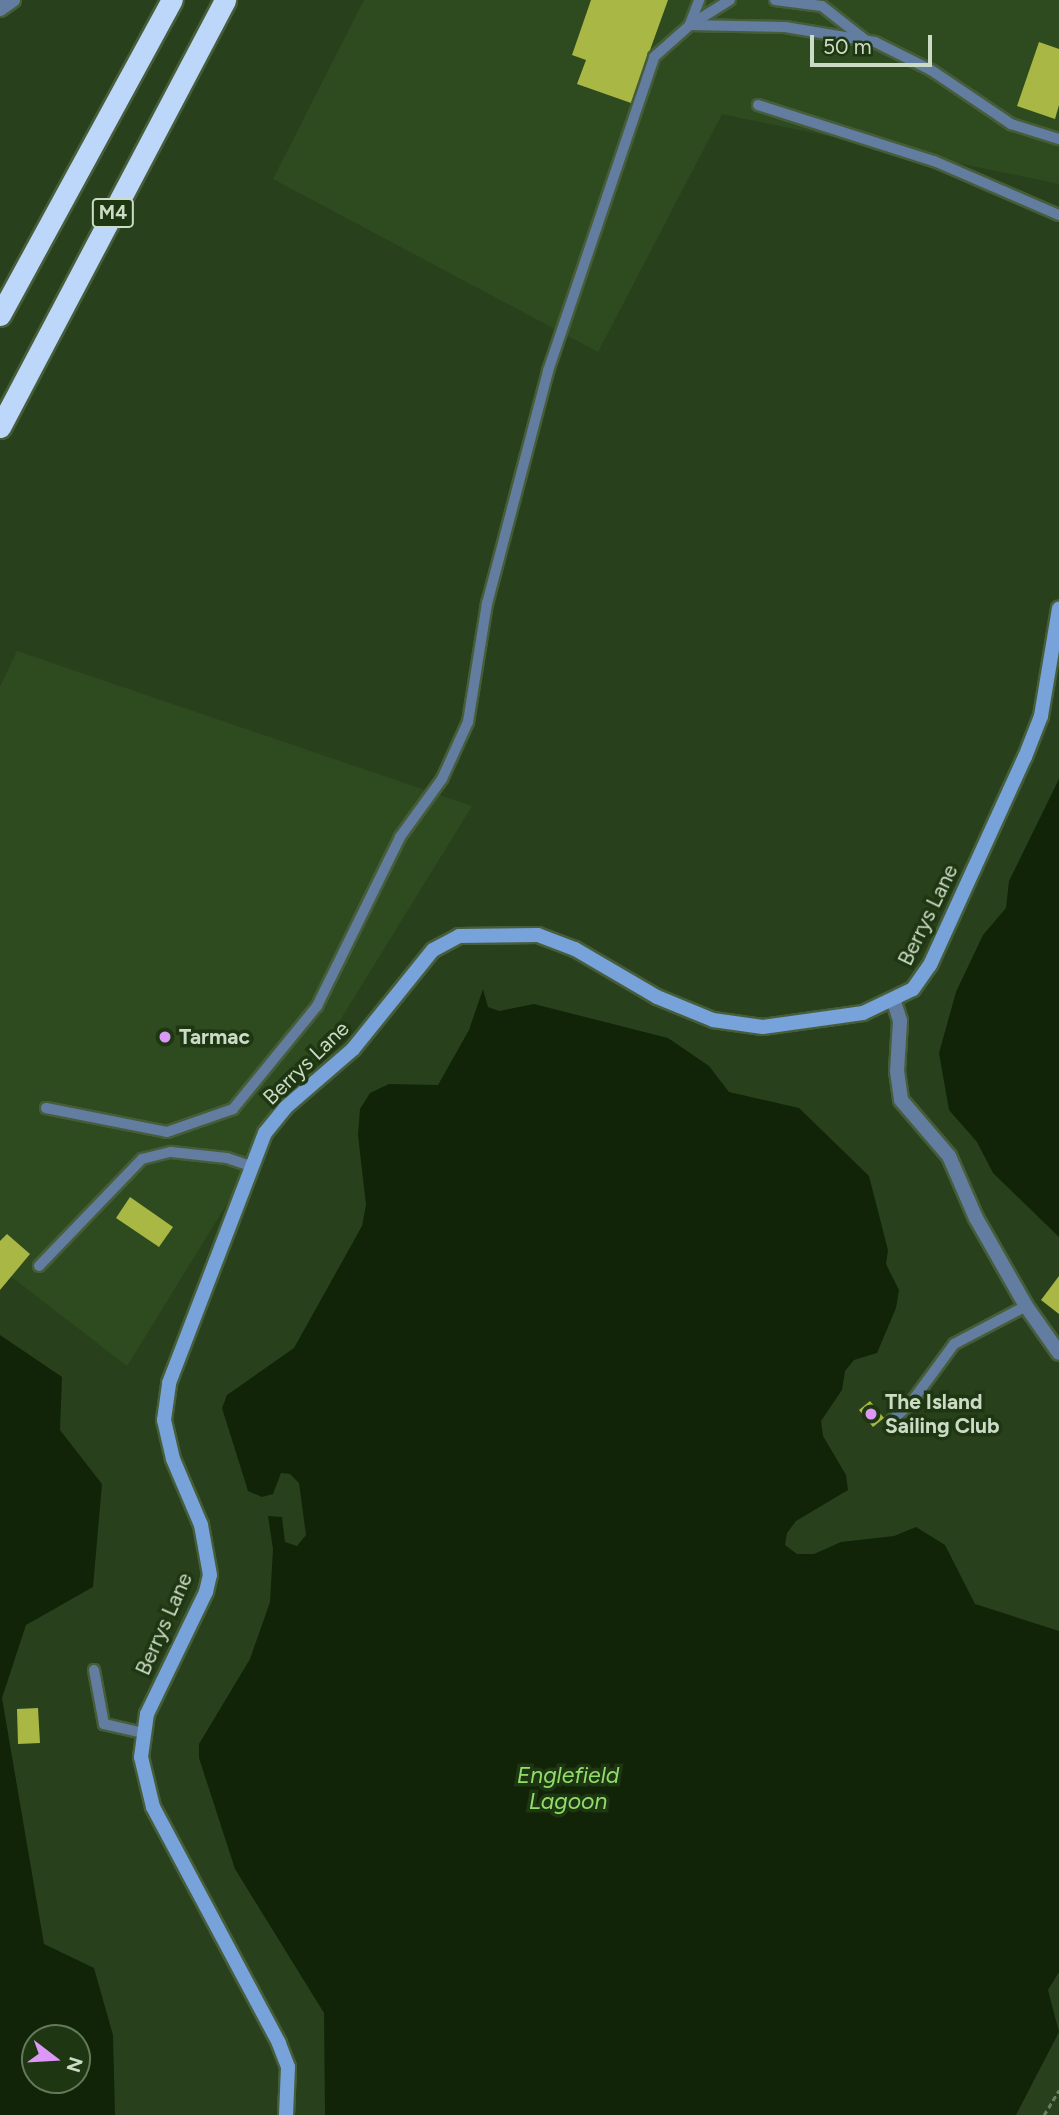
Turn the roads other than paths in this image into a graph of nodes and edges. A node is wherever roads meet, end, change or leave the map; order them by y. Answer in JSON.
{"nodes":[{"id":1,"x":13,"y":0,"type":"edge"},
{"id":2,"x":172,"y":0,"type":"edge"},
{"id":3,"x":225,"y":0,"type":"edge"},
{"id":4,"x":699,"y":0,"type":"edge"},
{"id":5,"x":730,"y":0,"type":"edge"},
{"id":6,"x":775,"y":0,"type":"edge"},
{"id":7,"x":0,"y":9,"type":"edge"},
{"id":8,"x":690,"y":25,"type":"junction"},
{"id":9,"x":865,"y":40,"type":"junction"},
{"id":10,"x":758,"y":105,"type":"dead end"},
{"id":11,"x":1059,"y":139,"type":"edge"},
{"id":12,"x":1059,"y":215,"type":"edge"},
{"id":13,"x":0,"y":315,"type":"edge"},
{"id":14,"x":0,"y":427,"type":"edge"},
{"id":15,"x":1059,"y":609,"type":"edge"},
{"id":16,"x":894,"y":1002,"type":"junction"},
{"id":17,"x":46,"y":1108,"type":"dead end"},
{"id":18,"x":250,"y":1166,"type":"junction"},
{"id":19,"x":39,"y":1266,"type":"dead end"},
{"id":20,"x":1026,"y":1306,"type":"junction"},
{"id":21,"x":1059,"y":1353,"type":"edge"},
{"id":22,"x":891,"y":1421,"type":"dead end"},
{"id":23,"x":94,"y":1671,"type":"dead end"},
{"id":24,"x":144,"y":1733,"type":"junction"},
{"id":25,"x":286,"y":2115,"type":"edge"}],
"edges":[{"from":1,"to":7,"type":"street"},
{"from":2,"to":13,"type":"highway","number":"M4"},
{"from":3,"to":14,"type":"highway","number":"M4"},
{"from":4,"to":8,"type":"lane"},
{"from":5,"to":8,"type":"lane"},
{"from":6,"to":9,"type":"lane"},
{"from":8,"to":9,"type":"lane"},
{"from":8,"to":17,"type":"lane"},
{"from":9,"to":11,"type":"lane"},
{"from":10,"to":12,"type":"lane"},
{"from":15,"to":16,"type":"street","name":"Berrys Lane"},
{"from":16,"to":18,"type":"street","name":"Berrys Lane"},
{"from":16,"to":20,"type":"street"},
{"from":18,"to":19,"type":"lane"},
{"from":18,"to":24,"type":"street","name":"Berrys Lane"},
{"from":20,"to":21,"type":"street"},
{"from":20,"to":22,"type":"lane"},
{"from":23,"to":24,"type":"lane"},
{"from":24,"to":25,"type":"street","name":"Berrys Lane"}]}
